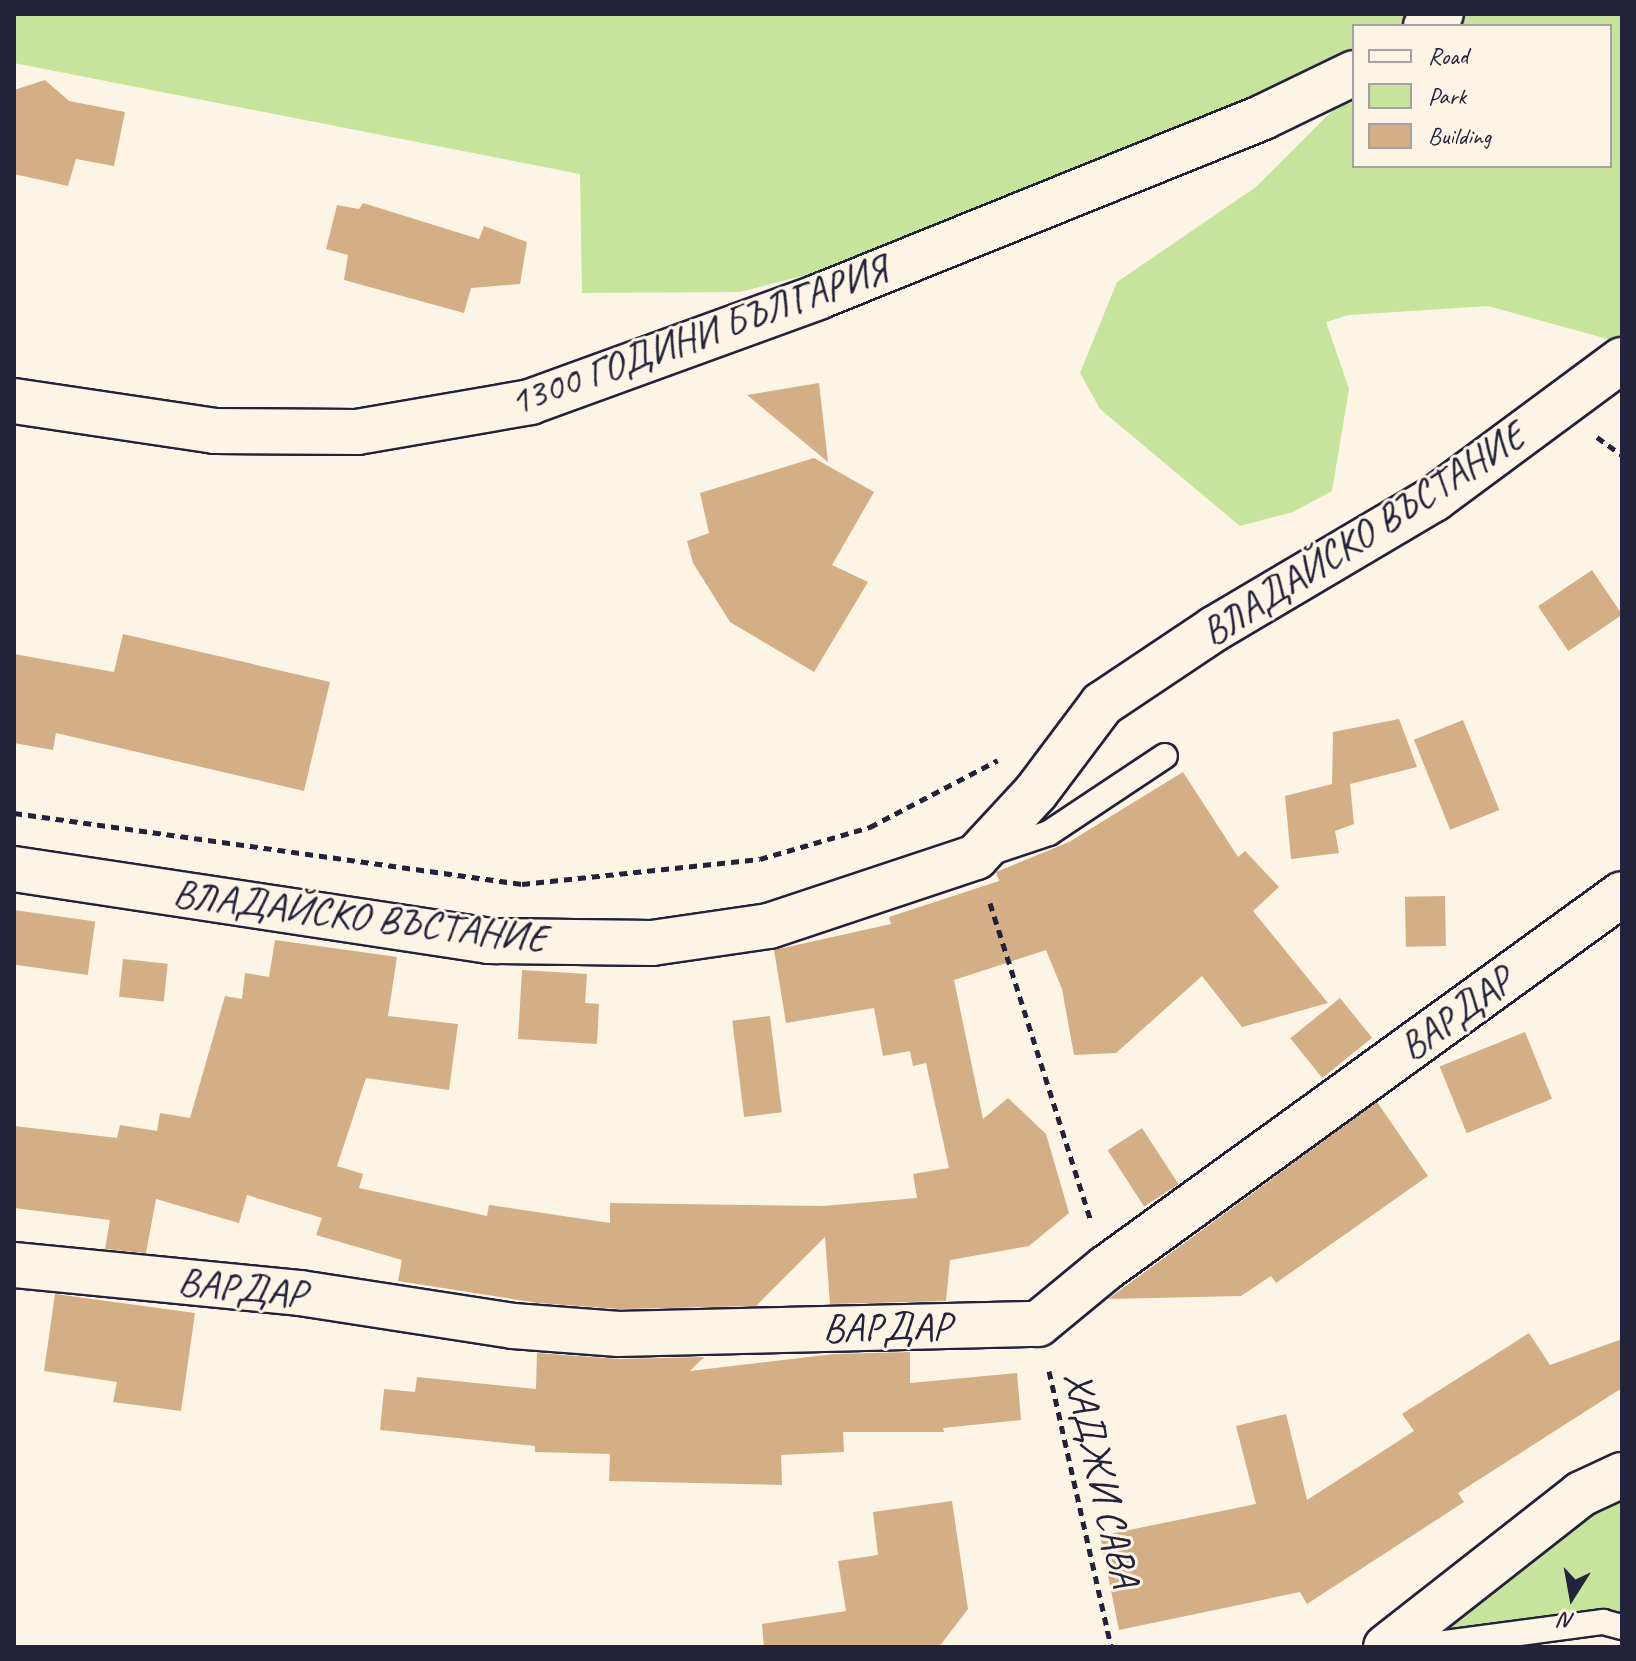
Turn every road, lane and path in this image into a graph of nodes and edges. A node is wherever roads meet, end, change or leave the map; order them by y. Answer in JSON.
{"nodes":[{"id":1,"x":1352,"y":74,"type":"edge"},
{"id":2,"x":1622,"y":360,"type":"edge"},
{"id":3,"x":14,"y":401,"type":"edge"},
{"id":4,"x":1008,"y":754,"type":"dead end"},
{"id":5,"x":1165,"y":756,"type":"dead end"},
{"id":6,"x":14,"y":813,"type":"edge"},
{"id":7,"x":976,"y":857,"type":"junction"},
{"id":8,"x":14,"y":869,"type":"edge"},
{"id":9,"x":1622,"y":894,"type":"edge"},
{"id":10,"x":14,"y":1265,"type":"edge"},
{"id":11,"x":1106,"y":1268,"type":"junction"},
{"id":12,"x":1038,"y":1324,"type":"junction"},
{"id":13,"x":1622,"y":1475,"type":"edge"},
{"id":14,"x":1622,"y":1627,"type":"edge"},
{"id":15,"x":1111,"y":1647,"type":"edge"},
{"id":16,"x":1386,"y":1647,"type":"edge"},
{"id":17,"x":1415,"y":1647,"type":"edge"}],
"edges":[{"from":1,"to":3,"type":"street","name":"1300 ГОДИНИ БЪЛГАРИЯ"},
{"from":2,"to":7,"type":"street","name":"ВЛАДАЙСКО ВЪСТАНИЕ"},
{"from":4,"to":6,"type":"path","name":"ВЛАДАЙСКО ВЪСТАНИЕ"},
{"from":5,"to":7,"type":"lane"},
{"from":7,"to":8,"type":"street","name":"ВЛАДАЙСКО ВЪСТАНИЕ"},
{"from":7,"to":11,"type":"path"},
{"from":9,"to":11,"type":"street","name":"ВАРДАР"},
{"from":10,"to":12,"type":"street","name":"ВАРДАР"},
{"from":11,"to":12,"type":"street","name":"ВАРДАР"},
{"from":12,"to":15,"type":"path","name":"ХАДЖИ САВА"},
{"from":13,"to":16,"type":"street"},
{"from":14,"to":17,"type":"lane"}]}
